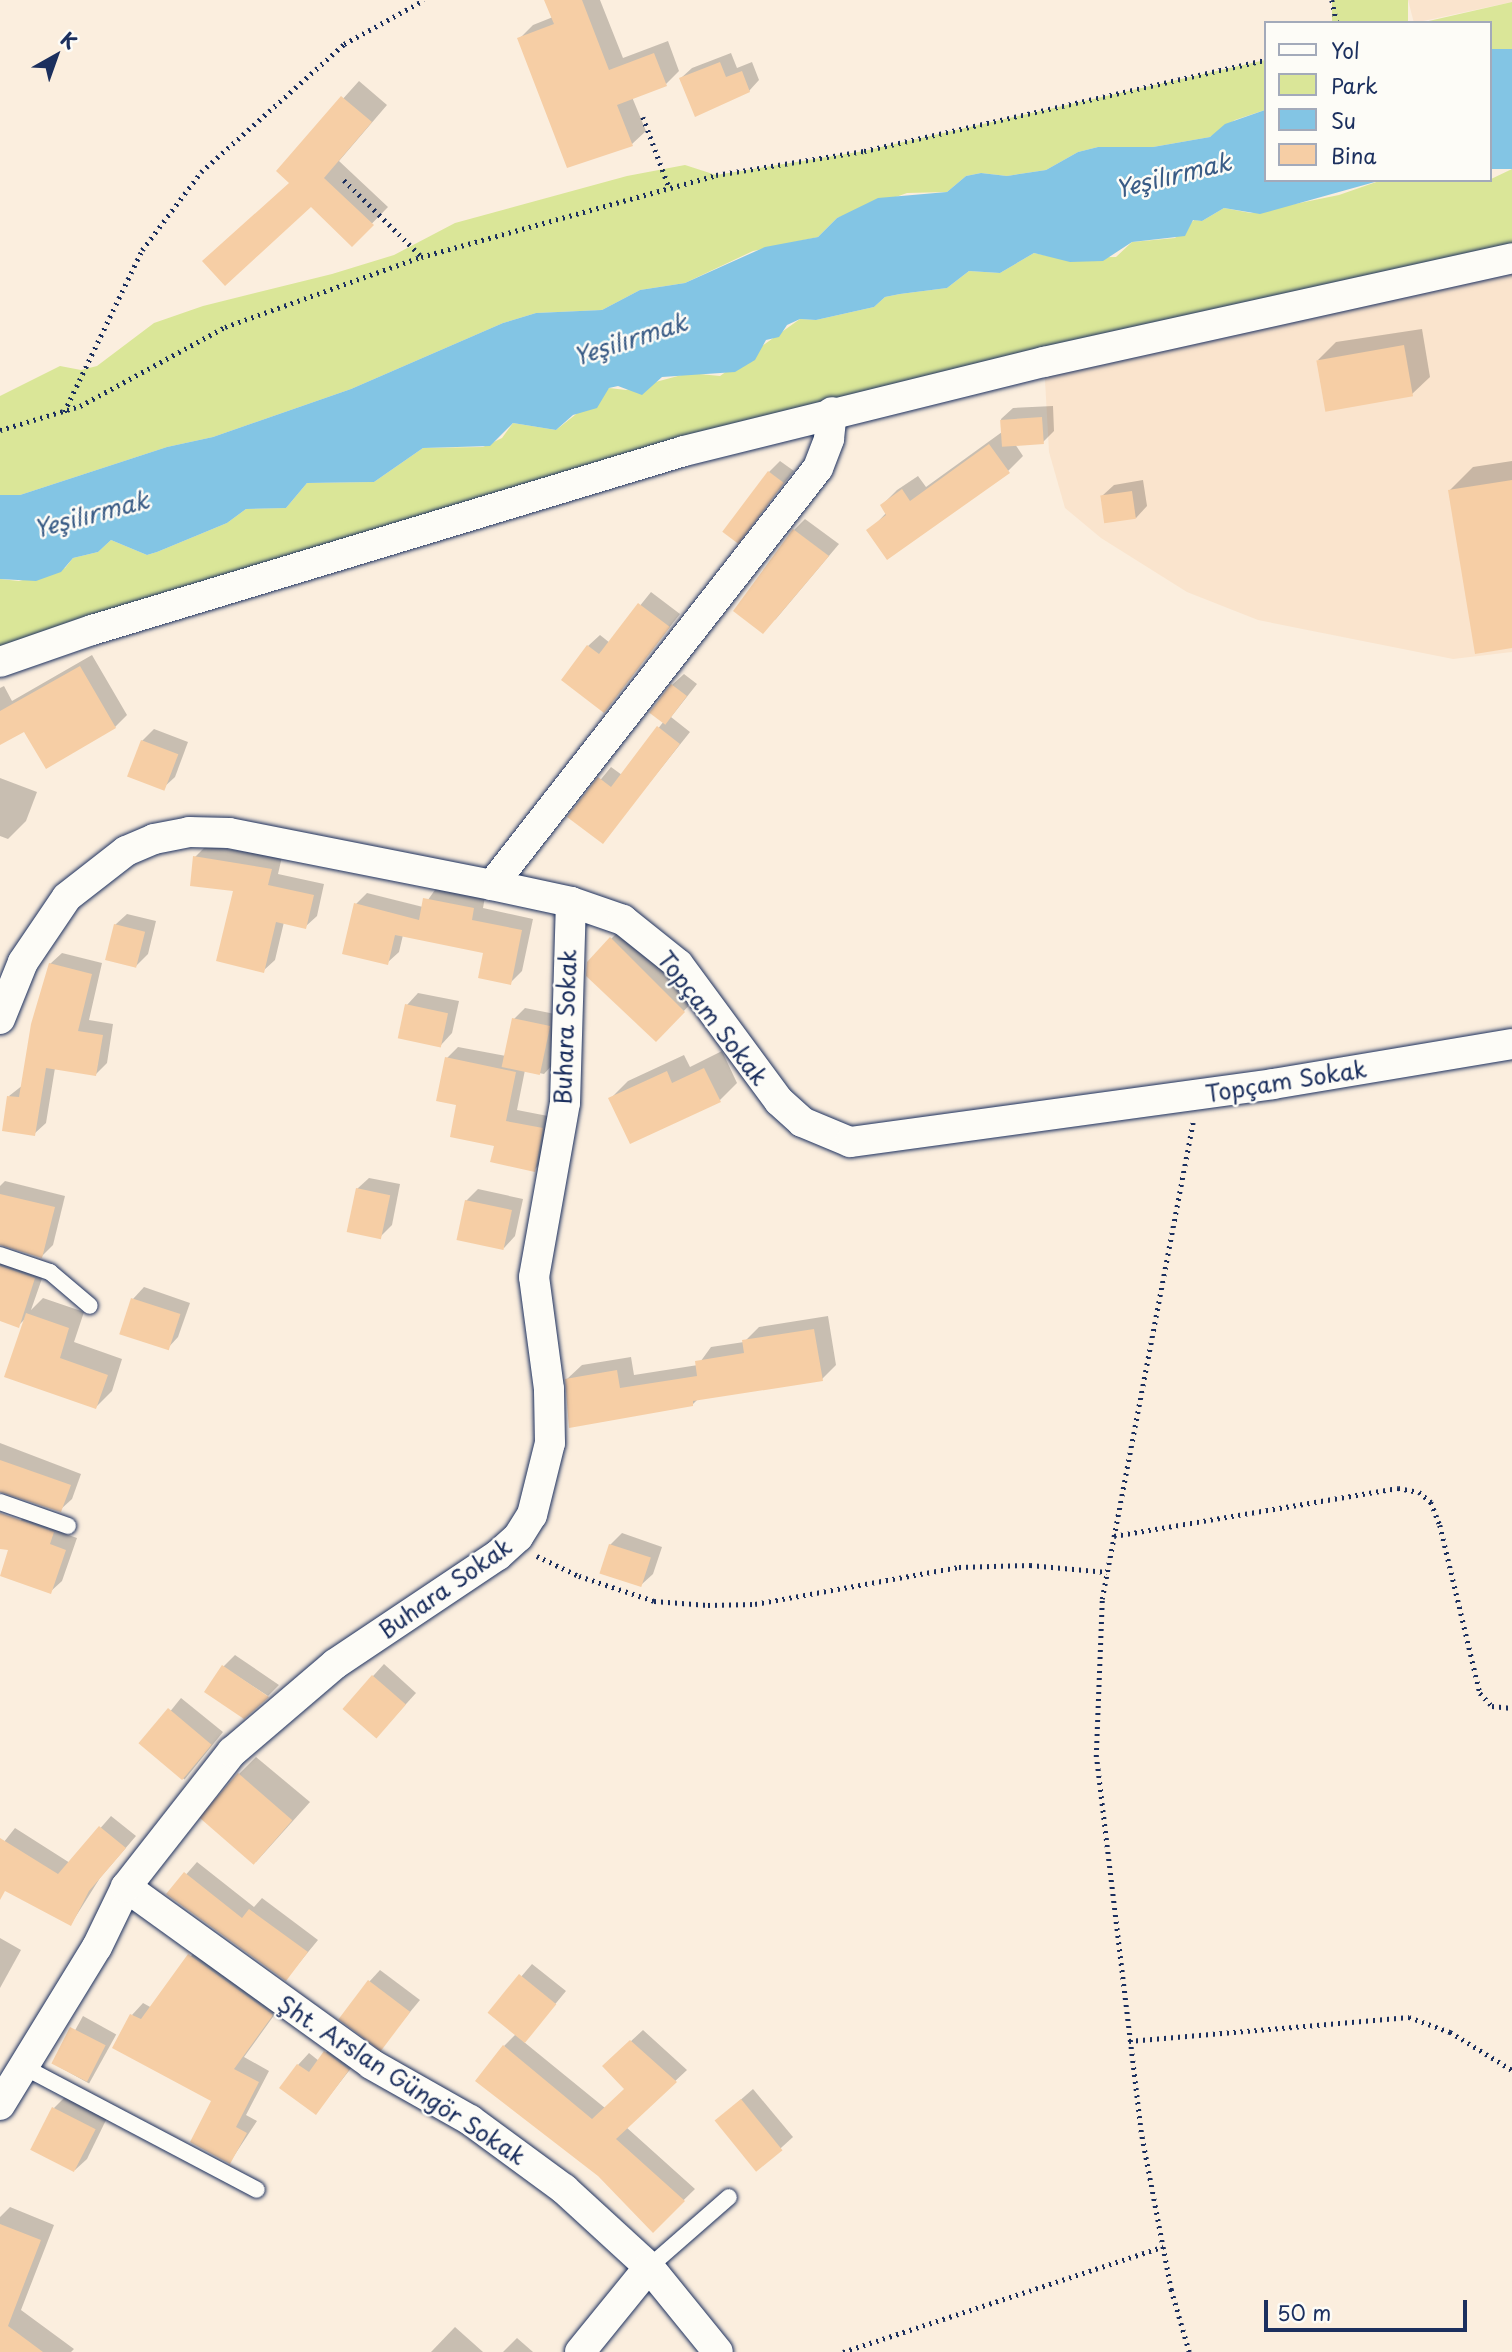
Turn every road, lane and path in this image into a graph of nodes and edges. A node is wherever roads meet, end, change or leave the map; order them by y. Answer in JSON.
{"nodes":[{"id":1,"x":424,"y":0,"type":"edge"},
{"id":2,"x":1332,"y":0,"type":"edge"},
{"id":3,"x":1337,"y":21,"type":"edge"},
{"id":4,"x":1264,"y":60,"type":"edge"},
{"id":5,"x":643,"y":117,"type":"dead end"},
{"id":6,"x":344,"y":180,"type":"dead end"},
{"id":7,"x":669,"y":187,"type":"junction"},
{"id":8,"x":421,"y":257,"type":"junction"},
{"id":9,"x":1512,"y":258,"type":"edge"},
{"id":10,"x":64,"y":412,"type":"junction"},
{"id":11,"x":832,"y":412,"type":"junction"},
{"id":12,"x":0,"y":430,"type":"edge"},
{"id":13,"x":0,"y":662,"type":"edge"},
{"id":14,"x":492,"y":885,"type":"junction"},
{"id":15,"x":571,"y":902,"type":"junction"},
{"id":16,"x":0,"y":1019,"type":"edge"},
{"id":17,"x":1512,"y":1044,"type":"edge"},
{"id":18,"x":1199,"y":1095,"type":"junction"},
{"id":19,"x":0,"y":1255,"type":"edge"},
{"id":20,"x":90,"y":1306,"type":"dead end"},
{"id":21,"x":0,"y":1502,"type":"edge"},
{"id":22,"x":68,"y":1526,"type":"dead end"},
{"id":23,"x":1114,"y":1536,"type":"junction"},
{"id":24,"x":511,"y":1544,"type":"junction"},
{"id":25,"x":1107,"y":1572,"type":"junction"},
{"id":26,"x":1512,"y":1708,"type":"edge"},
{"id":27,"x":126,"y":1887,"type":"junction"},
{"id":28,"x":1129,"y":2041,"type":"junction"},
{"id":29,"x":24,"y":2067,"type":"junction"},
{"id":30,"x":1512,"y":2070,"type":"edge"},
{"id":31,"x":0,"y":2105,"type":"edge"},
{"id":32,"x":257,"y":2190,"type":"dead end"},
{"id":33,"x":729,"y":2197,"type":"dead end"},
{"id":34,"x":1163,"y":2247,"type":"junction"},
{"id":35,"x":649,"y":2267,"type":"junction"},
{"id":36,"x":580,"y":2352,"type":"edge"},
{"id":37,"x":718,"y":2352,"type":"edge"},
{"id":38,"x":843,"y":2352,"type":"edge"},
{"id":39,"x":1189,"y":2352,"type":"edge"}],
"edges":[{"from":1,"to":10,"type":"path"},
{"from":2,"to":3,"type":"path"},
{"from":4,"to":7,"type":"path"},
{"from":5,"to":7,"type":"path"},
{"from":6,"to":8,"type":"path"},
{"from":7,"to":8,"type":"path"},
{"from":8,"to":10,"type":"path"},
{"from":9,"to":11,"type":"street"},
{"from":10,"to":12,"type":"path"},
{"from":11,"to":13,"type":"street"},
{"from":11,"to":14,"type":"street"},
{"from":14,"to":15,"type":"street","name":"Topçam Sokak"},
{"from":14,"to":16,"type":"street","name":"Topçam Sokak"},
{"from":15,"to":18,"type":"street","name":"Topçam Sokak"},
{"from":15,"to":24,"type":"street","name":"Buhara Sokak"},
{"from":17,"to":18,"type":"street","name":"Topçam Sokak"},
{"from":18,"to":23,"type":"path"},
{"from":19,"to":20,"type":"lane"},
{"from":21,"to":22,"type":"lane"},
{"from":23,"to":25,"type":"path"},
{"from":23,"to":26,"type":"path"},
{"from":24,"to":25,"type":"path"},
{"from":24,"to":27,"type":"street","name":"Buhara Sokak"},
{"from":25,"to":28,"type":"path"},
{"from":27,"to":29,"type":"street","name":"Buhara Sokak"},
{"from":27,"to":35,"type":"street","name":"Şht. Arslan Güngör Sokak"},
{"from":28,"to":30,"type":"path"},
{"from":28,"to":34,"type":"path"},
{"from":29,"to":31,"type":"street","name":"Buhara Sokak"},
{"from":29,"to":32,"type":"lane"},
{"from":33,"to":35,"type":"lane"},
{"from":34,"to":38,"type":"path"},
{"from":34,"to":39,"type":"path"},
{"from":35,"to":36,"type":"street"},
{"from":35,"to":37,"type":"street","name":"Şht. Arslan Güngör Sokak"}]}
